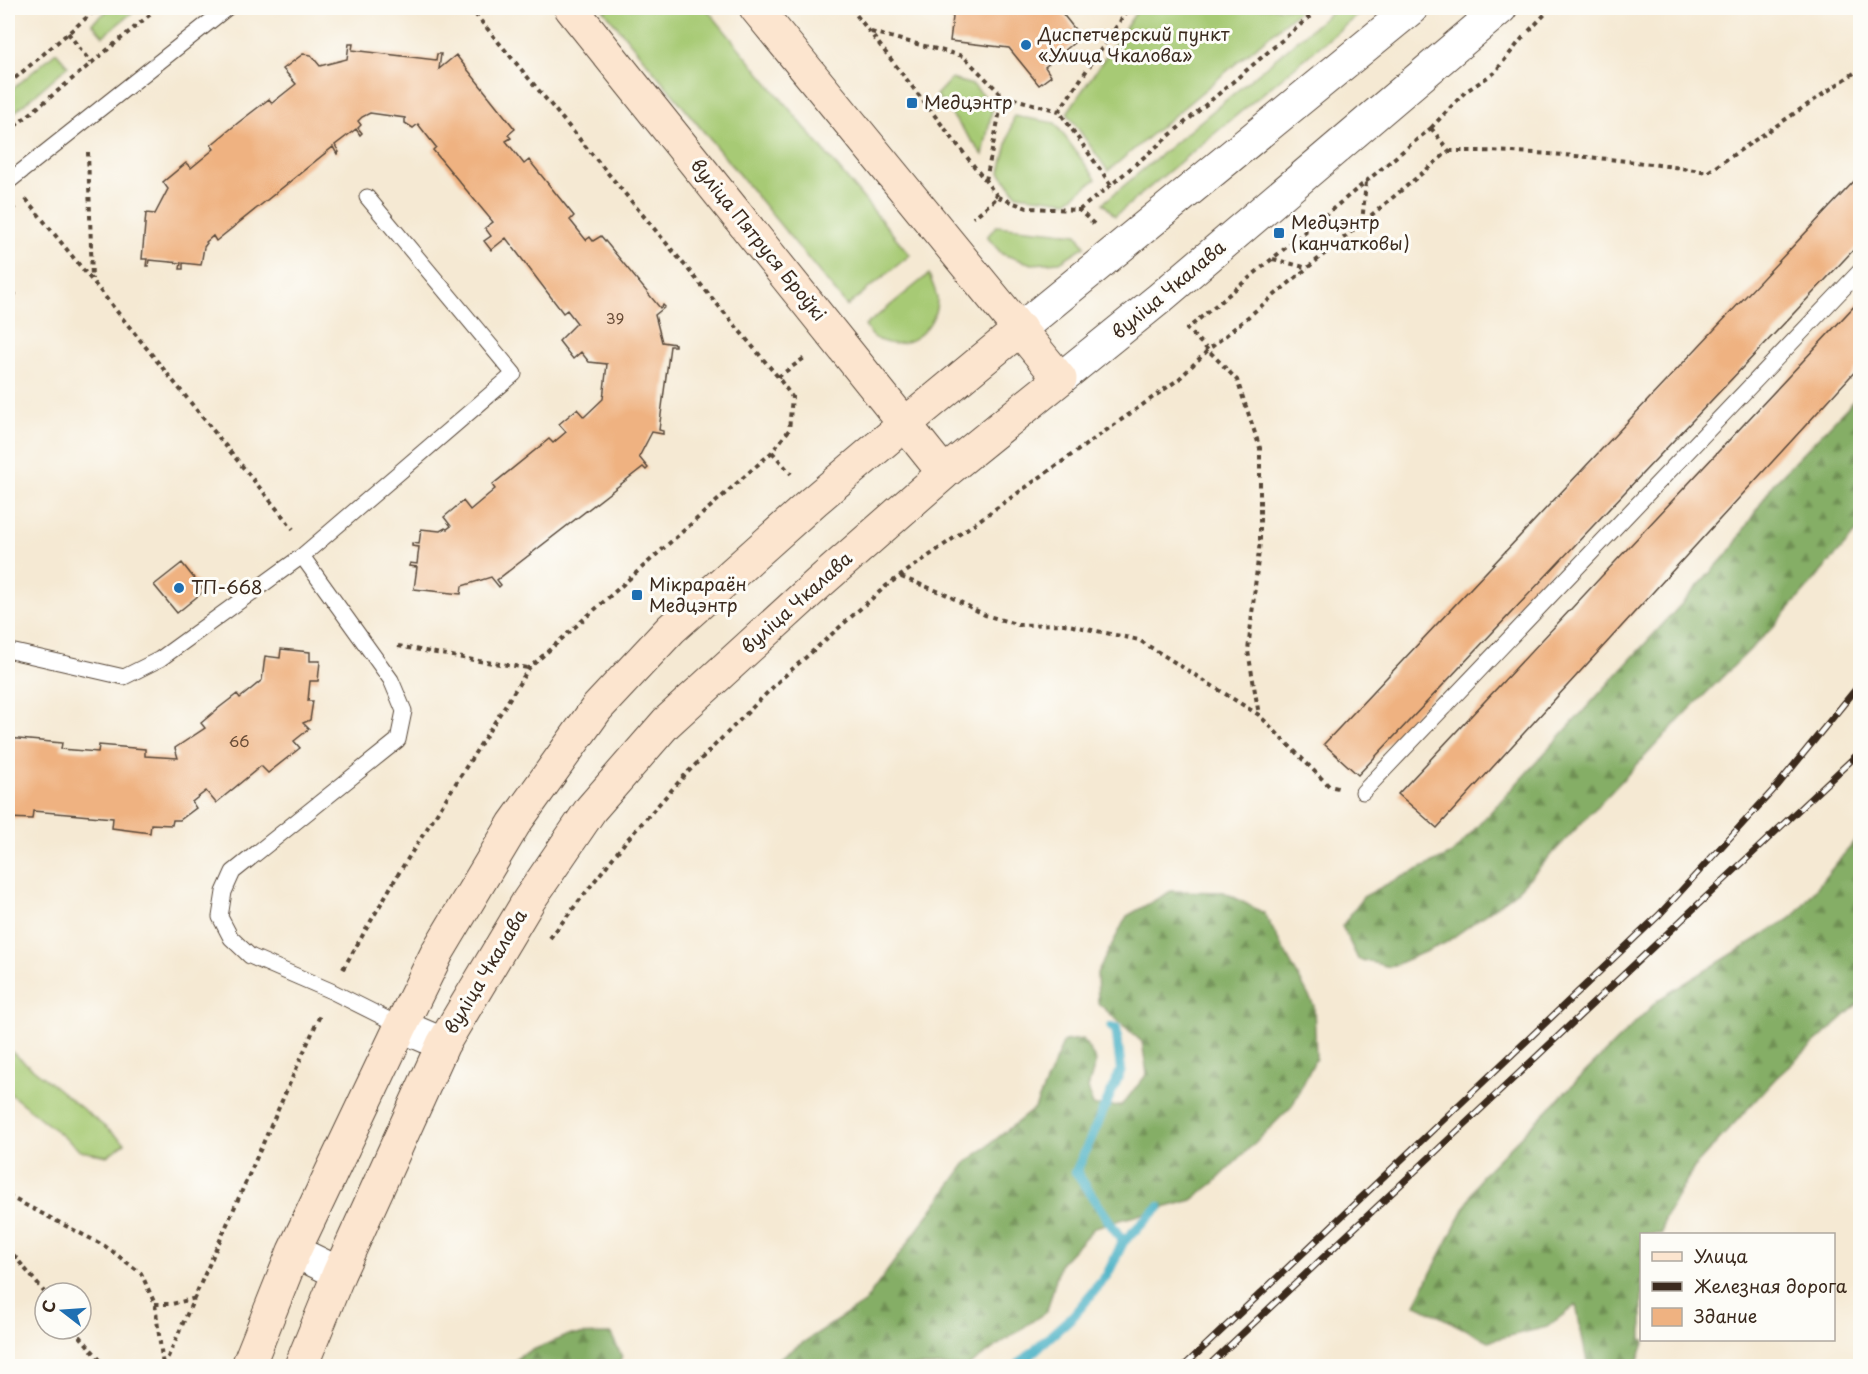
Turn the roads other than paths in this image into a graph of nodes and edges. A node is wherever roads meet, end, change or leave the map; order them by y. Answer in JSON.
{"nodes":[{"id":1,"x":227,"y":8,"type":"edge"},
{"id":2,"x":571,"y":8,"type":"edge"},
{"id":3,"x":756,"y":8,"type":"edge"},
{"id":4,"x":1412,"y":8,"type":"edge"},
{"id":5,"x":1501,"y":8,"type":"edge"},
{"id":6,"x":9,"y":181,"type":"edge"},
{"id":7,"x":367,"y":196,"type":"dead end"},
{"id":8,"x":1860,"y":271,"type":"edge"},
{"id":9,"x":1020,"y":329,"type":"junction"},
{"id":10,"x":1060,"y":379,"type":"junction"},
{"id":11,"x":904,"y":424,"type":"junction"},
{"id":12,"x":944,"y":473,"type":"junction"},
{"id":13,"x":305,"y":553,"type":"junction"},
{"id":14,"x":15,"y":652,"type":"dead end"},
{"id":15,"x":1363,"y":792,"type":"road end"},
{"id":16,"x":400,"y":1026,"type":"junction"},
{"id":17,"x":443,"y":1044,"type":"junction"},
{"id":18,"x":294,"y":1251,"type":"junction"},
{"id":19,"x":339,"y":1273,"type":"junction"},
{"id":20,"x":248,"y":1366,"type":"edge"},
{"id":21,"x":301,"y":1366,"type":"edge"}],
"edges":[{"from":1,"to":6,"type":"lane"},
{"from":2,"to":11,"type":"main road","name":"вуліца Пятруся Броўкі"},
{"from":3,"to":9,"type":"main road"},
{"from":4,"to":9,"type":"street"},
{"from":5,"to":10,"type":"street","name":"вуліца Чкалава"},
{"from":7,"to":13,"type":"lane"},
{"from":8,"to":15,"type":"lane"},
{"from":9,"to":10,"type":"main road"},
{"from":9,"to":11,"type":"main road"},
{"from":10,"to":12,"type":"main road","name":"вуліца Чкалава"},
{"from":11,"to":12,"type":"main road","name":"вуліца Пятруся Броўкі"},
{"from":11,"to":16,"type":"main road"},
{"from":12,"to":17,"type":"main road","name":"вуліца Чкалава"},
{"from":13,"to":14,"type":"lane"},
{"from":13,"to":16,"type":"lane"},
{"from":16,"to":17,"type":"street"},
{"from":16,"to":18,"type":"main road"},
{"from":17,"to":19,"type":"main road","name":"вуліца Чкалава"},
{"from":18,"to":19,"type":"street"},
{"from":18,"to":20,"type":"main road"},
{"from":19,"to":21,"type":"main road","name":"вуліца Чкалава"}]}
